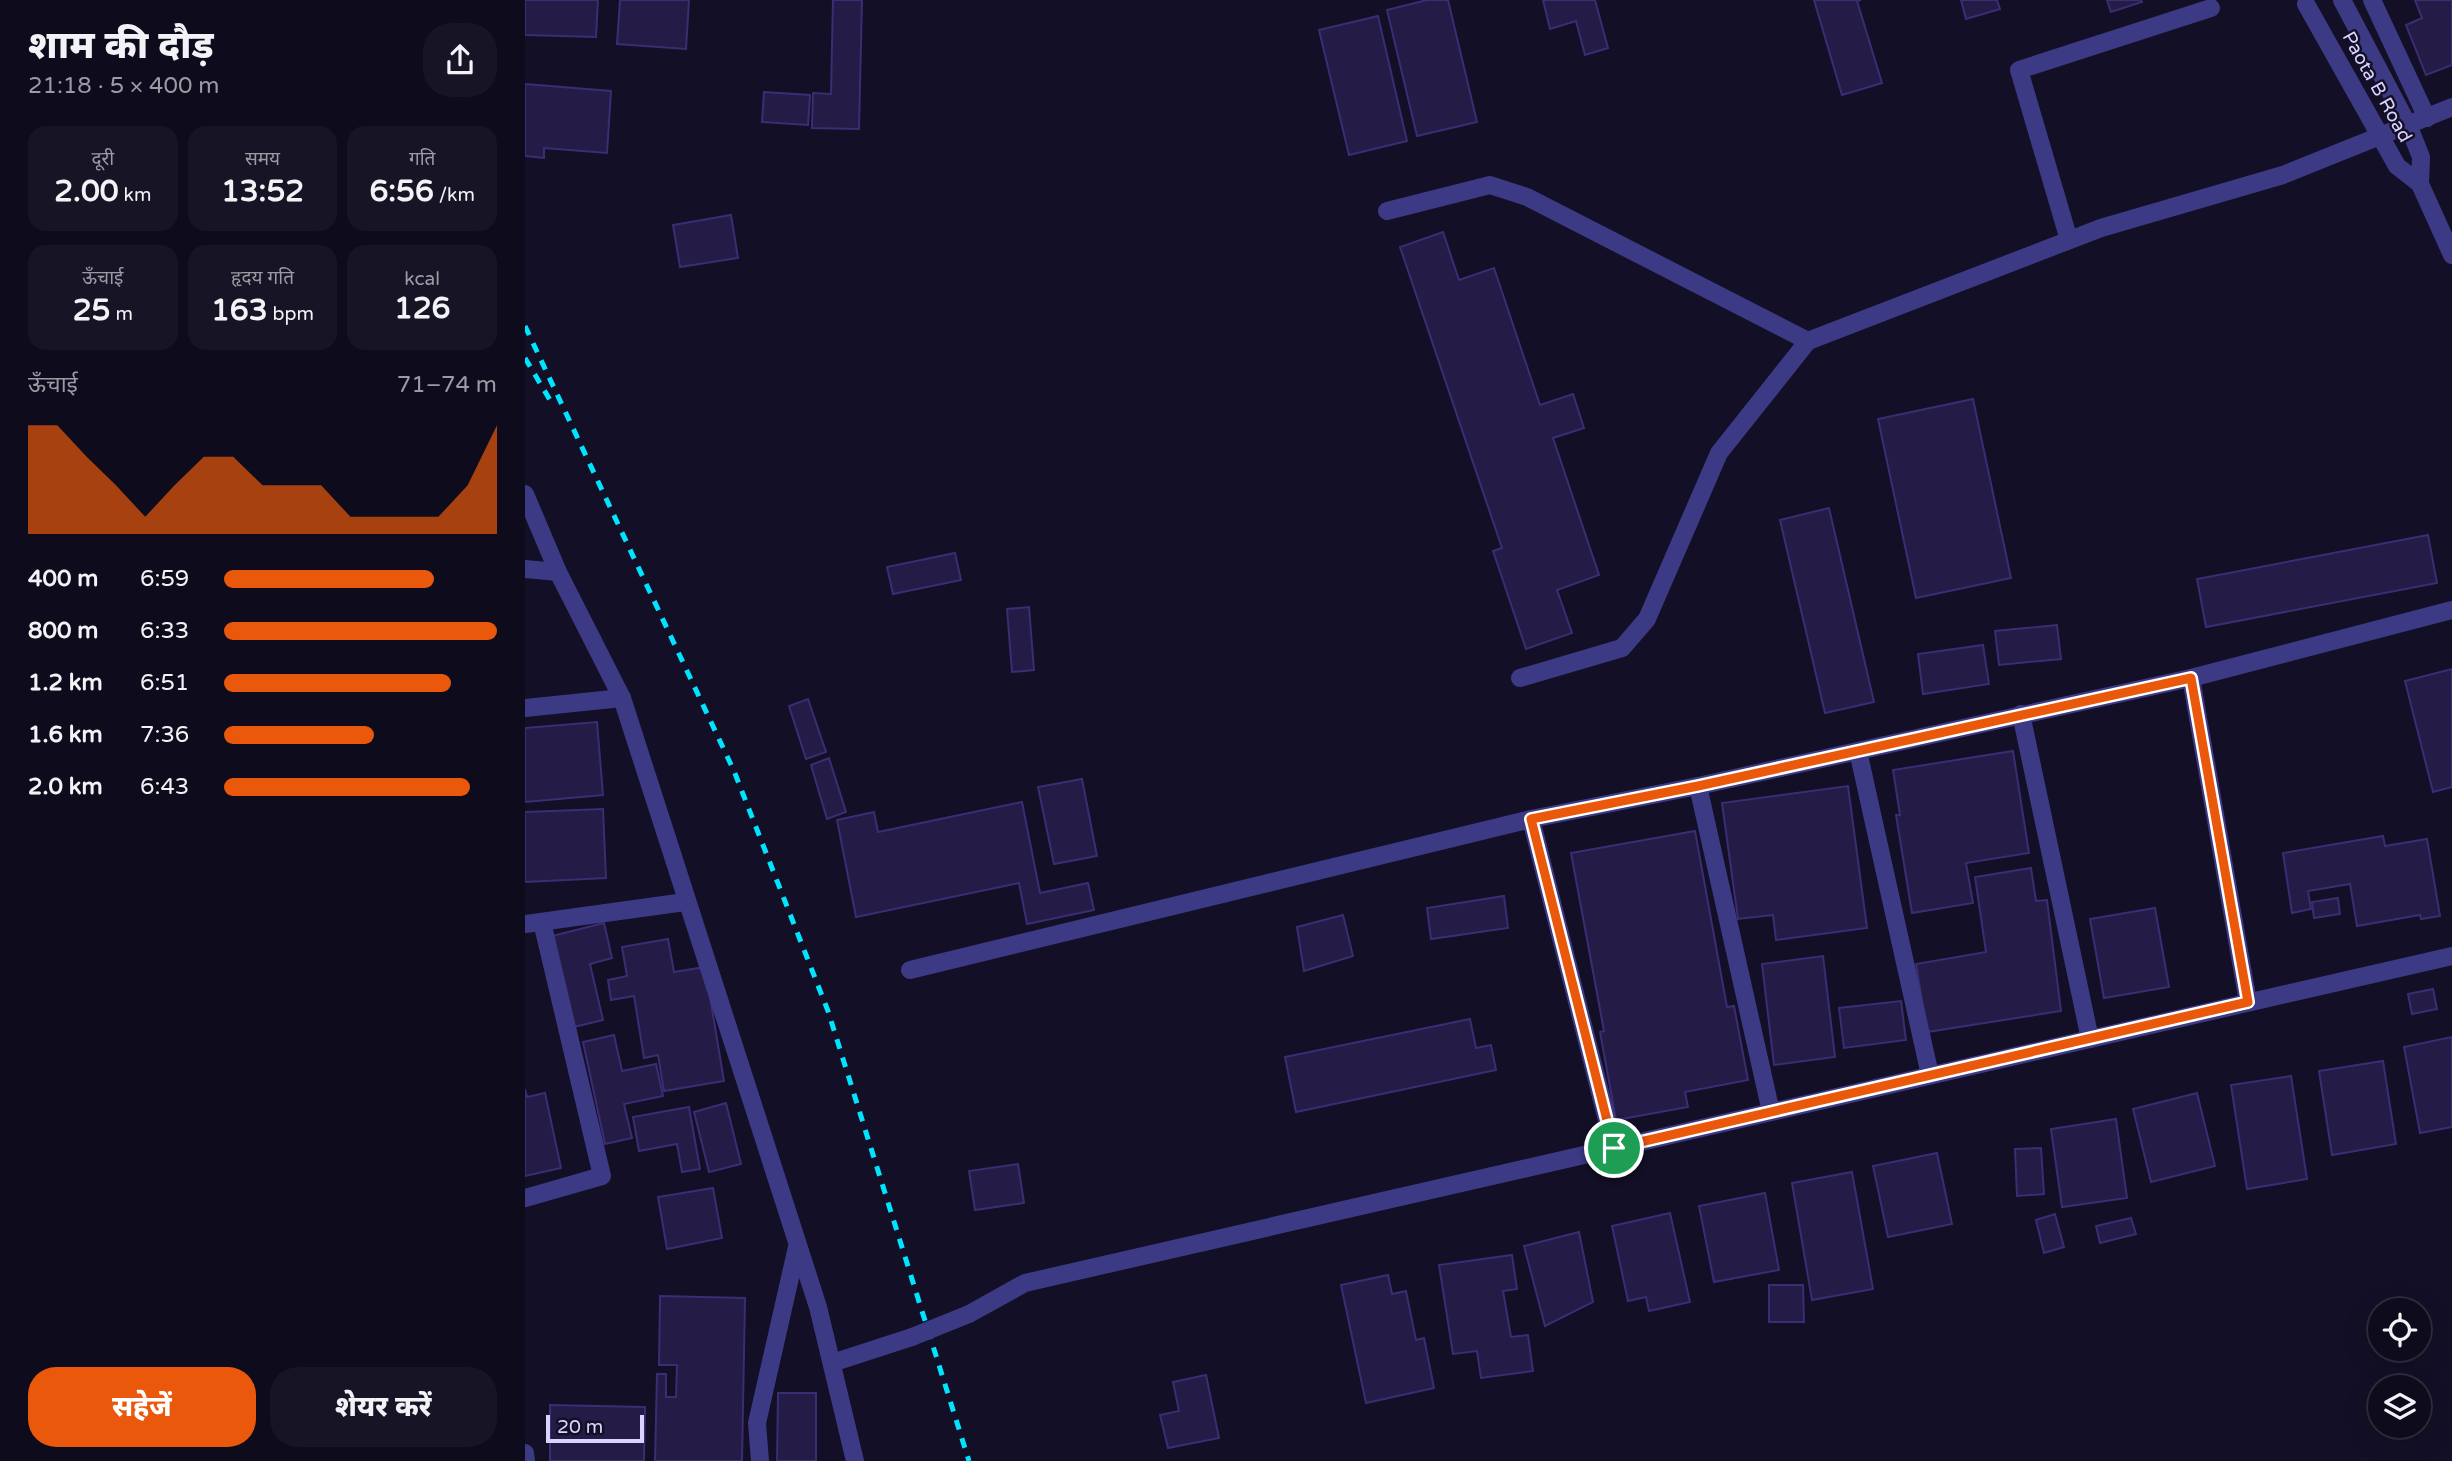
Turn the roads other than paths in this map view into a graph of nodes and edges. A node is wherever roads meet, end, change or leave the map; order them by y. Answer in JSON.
{"nodes":[{"id":1,"x":2342,"y":0,"type":"edge"},
{"id":2,"x":2372,"y":0,"type":"edge"},
{"id":3,"x":2306,"y":4,"type":"dead end"},
{"id":4,"x":2211,"y":8,"type":"dead end"},
{"id":5,"x":2452,"y":107,"type":"edge"},
{"id":6,"x":2427,"y":118,"type":"junction"},
{"id":7,"x":2409,"y":127,"type":"junction"},
{"id":8,"x":2381,"y":138,"type":"junction"},
{"id":9,"x":2420,"y":184,"type":"junction"},
{"id":10,"x":1387,"y":211,"type":"dead end"},
{"id":11,"x":2069,"y":240,"type":"junction"},
{"id":12,"x":2452,"y":255,"type":"edge"},
{"id":13,"x":1808,"y":341,"type":"junction"},
{"id":14,"x":525,"y":494,"type":"edge"},
{"id":15,"x":525,"y":569,"type":"edge"},
{"id":16,"x":558,"y":572,"type":"junction"},
{"id":17,"x":2452,"y":610,"type":"edge"},
{"id":18,"x":1520,"y":678,"type":"dead end"},
{"id":19,"x":2191,"y":678,"type":"junction"},
{"id":20,"x":622,"y":698,"type":"junction"},
{"id":21,"x":525,"y":708,"type":"edge"},
{"id":22,"x":2021,"y":714,"type":"junction"},
{"id":23,"x":1858,"y":751,"type":"junction"},
{"id":24,"x":1698,"y":786,"type":"junction"},
{"id":25,"x":1531,"y":819,"type":"junction"},
{"id":26,"x":685,"y":902,"type":"junction"},
{"id":27,"x":533,"y":923,"type":"edge"},
{"id":28,"x":2452,"y":956,"type":"edge"},
{"id":29,"x":910,"y":970,"type":"dead end"},
{"id":30,"x":2248,"y":1002,"type":"junction"},
{"id":31,"x":2090,"y":1039,"type":"junction"},
{"id":32,"x":1930,"y":1076,"type":"junction"},
{"id":33,"x":1771,"y":1112,"type":"junction"},
{"id":34,"x":1614,"y":1148,"type":"junction"},
{"id":35,"x":525,"y":1198,"type":"edge"},
{"id":36,"x":797,"y":1247,"type":"junction"},
{"id":37,"x":832,"y":1363,"type":"junction"},
{"id":38,"x":525,"y":1453,"type":"edge"},
{"id":39,"x":526,"y":1461,"type":"edge"},
{"id":40,"x":759,"y":1461,"type":"edge"},
{"id":41,"x":855,"y":1461,"type":"edge"}],
"edges":[{"from":1,"to":7,"type":"street","name":"Paota B Road"},
{"from":2,"to":6,"type":"street"},
{"from":3,"to":8,"type":"street","name":"Paota B Road"},
{"from":4,"to":11,"type":"street"},
{"from":5,"to":6,"type":"street"},
{"from":6,"to":7,"type":"street"},
{"from":7,"to":8,"type":"street"},
{"from":7,"to":9,"type":"street","name":"Paota B Road"},
{"from":8,"to":9,"type":"street","name":"Paota B Road"},
{"from":8,"to":11,"type":"street"},
{"from":9,"to":12,"type":"street","name":"Paota B Road"},
{"from":10,"to":13,"type":"street"},
{"from":11,"to":13,"type":"street"},
{"from":13,"to":18,"type":"street"},
{"from":14,"to":16,"type":"street"},
{"from":15,"to":16,"type":"street"},
{"from":16,"to":20,"type":"street"},
{"from":17,"to":19,"type":"street"},
{"from":19,"to":22,"type":"street"},
{"from":19,"to":30,"type":"street"},
{"from":20,"to":21,"type":"street"},
{"from":20,"to":26,"type":"street"},
{"from":22,"to":23,"type":"street"},
{"from":22,"to":31,"type":"street"},
{"from":23,"to":24,"type":"street"},
{"from":23,"to":32,"type":"street"},
{"from":24,"to":25,"type":"street"},
{"from":24,"to":33,"type":"street"},
{"from":25,"to":29,"type":"street"},
{"from":25,"to":34,"type":"street"},
{"from":26,"to":27,"type":"street"},
{"from":26,"to":36,"type":"street"},
{"from":27,"to":35,"type":"street"},
{"from":28,"to":30,"type":"street"},
{"from":30,"to":31,"type":"street"},
{"from":31,"to":32,"type":"street"},
{"from":32,"to":33,"type":"street"},
{"from":33,"to":34,"type":"street"},
{"from":34,"to":37,"type":"street","bridge":true},
{"from":36,"to":37,"type":"street"},
{"from":36,"to":40,"type":"street"},
{"from":37,"to":41,"type":"street"},
{"from":38,"to":39,"type":"street"}]}
